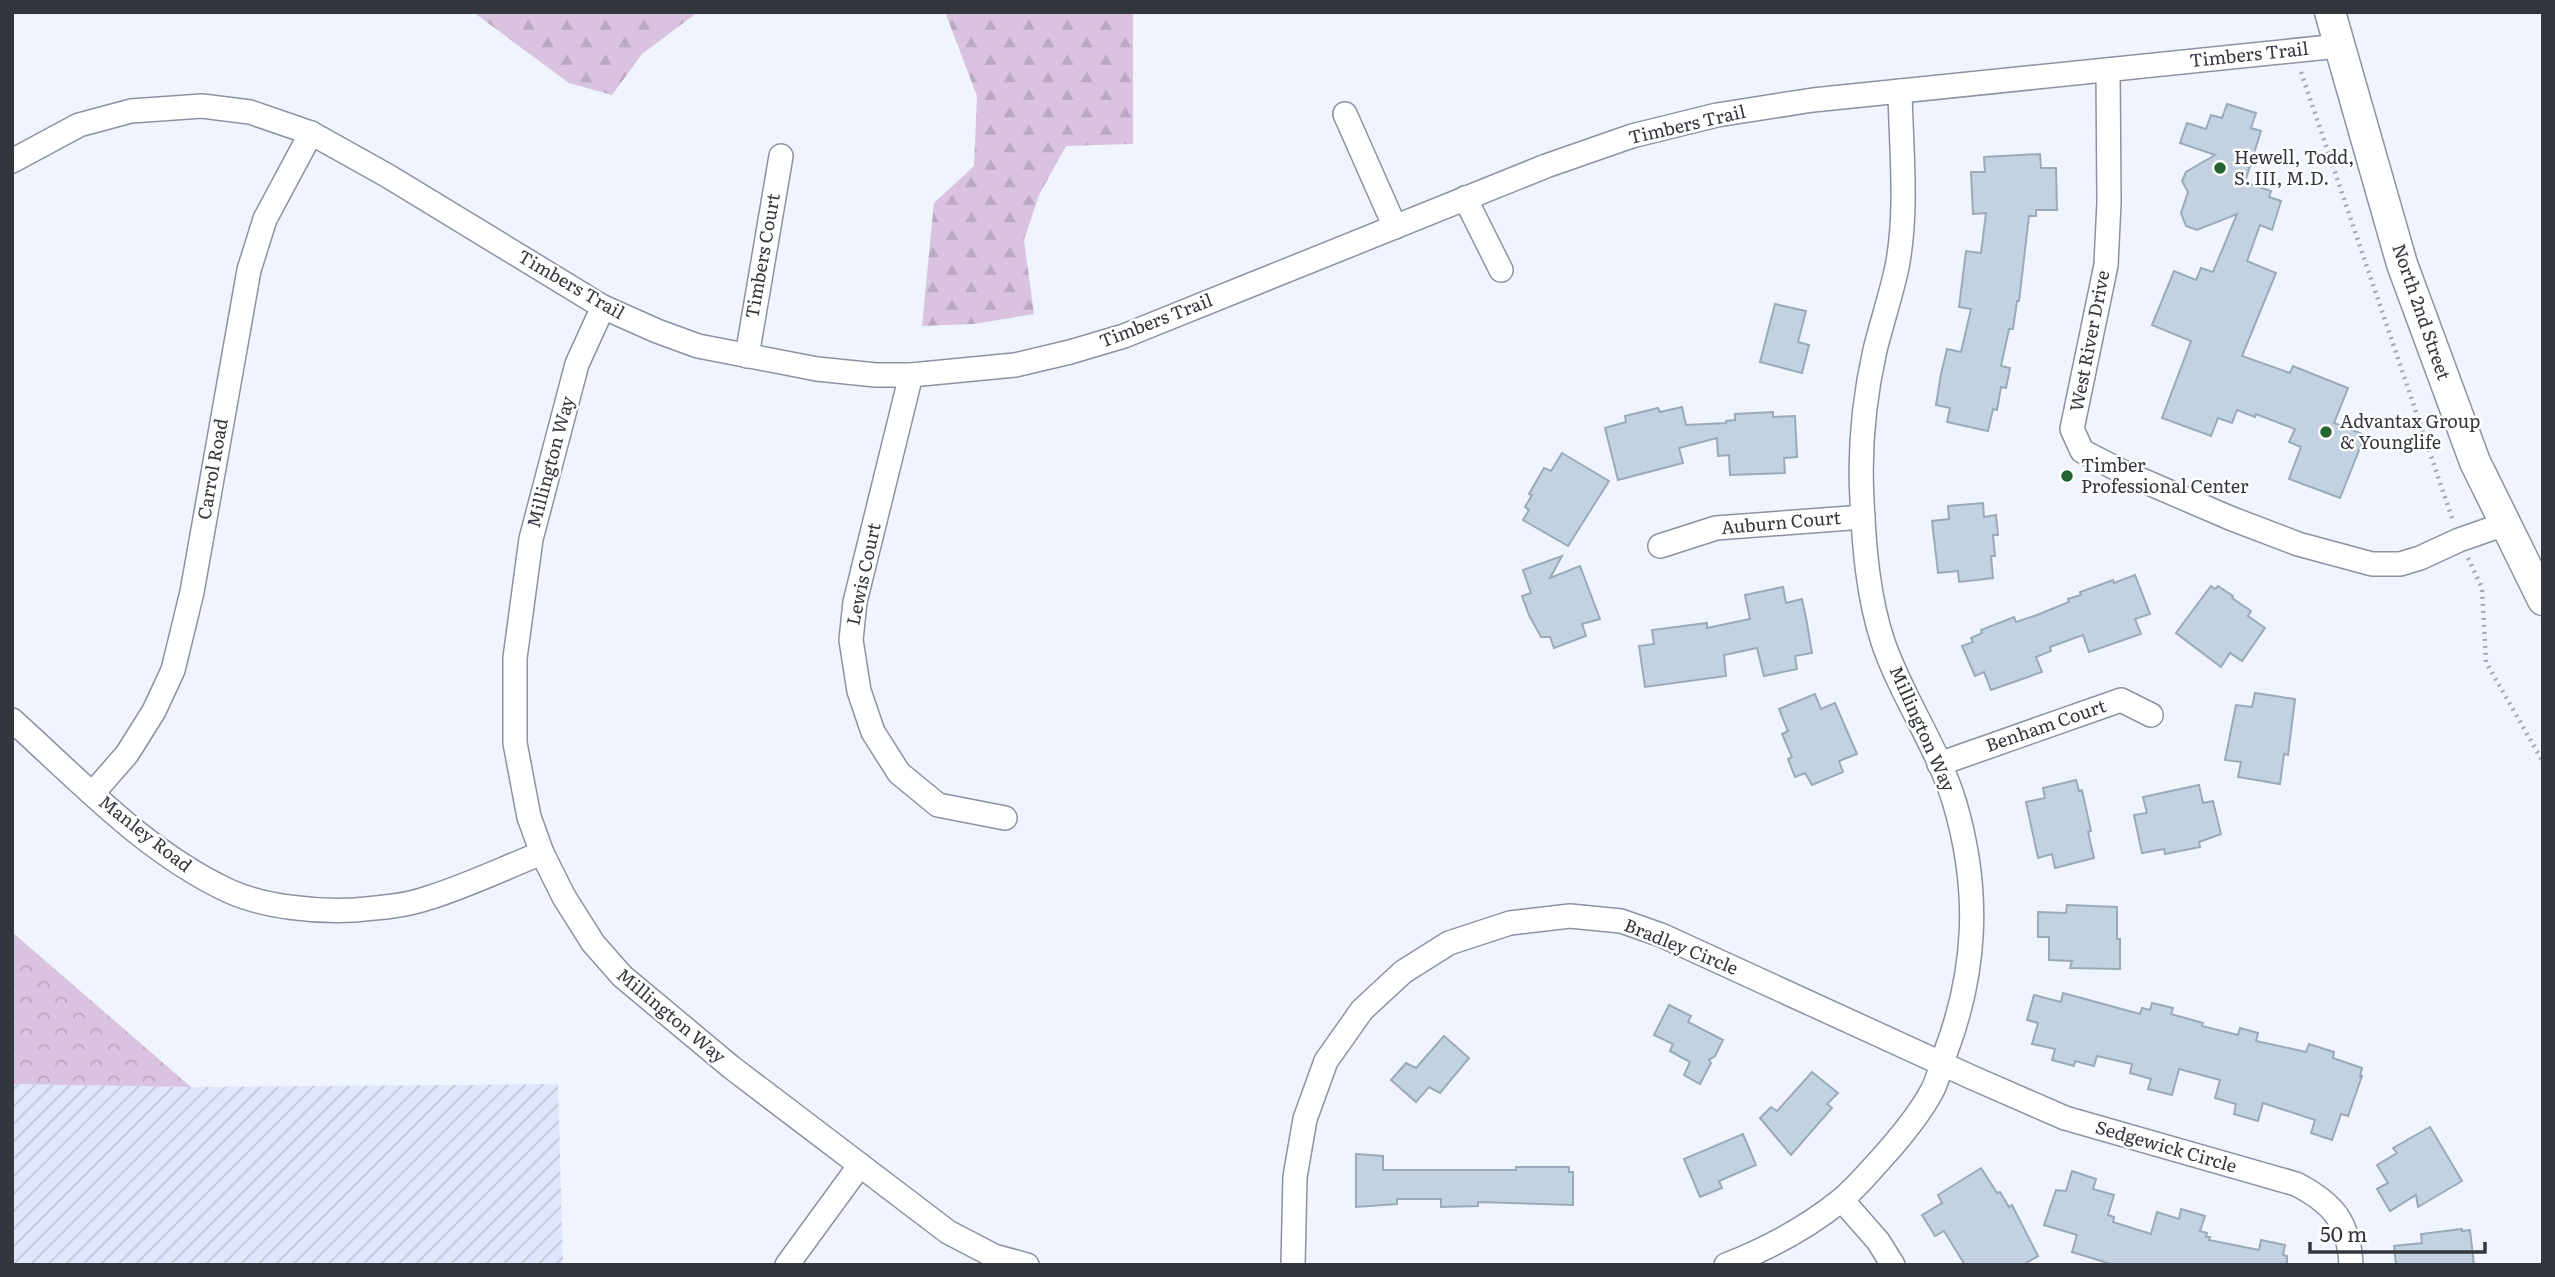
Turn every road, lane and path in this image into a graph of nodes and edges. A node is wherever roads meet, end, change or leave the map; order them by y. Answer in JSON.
{"nodes":[{"id":1,"x":2330,"y":12,"type":"edge"},
{"id":2,"x":2339,"y":46,"type":"junction"},
{"id":3,"x":2294,"y":51,"type":"junction"},
{"id":4,"x":2108,"y":69,"type":"junction"},
{"id":5,"x":1900,"y":91,"type":"junction"},
{"id":6,"x":1345,"y":114,"type":"dead end"},
{"id":7,"x":311,"y":133,"type":"junction"},
{"id":8,"x":781,"y":156,"type":"dead end"},
{"id":9,"x":12,"y":161,"type":"edge"},
{"id":10,"x":1465,"y":198,"type":"junction"},
{"id":11,"x":1395,"y":227,"type":"junction"},
{"id":12,"x":1502,"y":270,"type":"dead end"},
{"id":13,"x":603,"y":307,"type":"junction"},
{"id":14,"x":747,"y":356,"type":"junction"},
{"id":15,"x":911,"y":375,"type":"junction"},
{"id":16,"x":1863,"y":517,"type":"junction"},
{"id":17,"x":2505,"y":524,"type":"junction"},
{"id":18,"x":2459,"y":540,"type":"junction"},
{"id":19,"x":1660,"y":545,"type":"dead end"},
{"id":20,"x":2543,"y":600,"type":"edge"},
{"id":21,"x":2151,"y":715,"type":"dead end"},
{"id":22,"x":12,"y":720,"type":"edge"},
{"id":23,"x":2543,"y":762,"type":"edge"},
{"id":24,"x":1939,"y":764,"type":"junction"},
{"id":25,"x":93,"y":793,"type":"junction"},
{"id":26,"x":1005,"y":818,"type":"dead end"},
{"id":27,"x":542,"y":853,"type":"junction"},
{"id":28,"x":1942,"y":1063,"type":"junction"},
{"id":29,"x":860,"y":1165,"type":"junction"},
{"id":30,"x":1842,"y":1200,"type":"junction"},
{"id":31,"x":787,"y":1265,"type":"edge"},
{"id":32,"x":1027,"y":1265,"type":"edge"},
{"id":33,"x":1293,"y":1265,"type":"edge"},
{"id":34,"x":1726,"y":1265,"type":"edge"},
{"id":35,"x":1893,"y":1265,"type":"edge"},
{"id":36,"x":2351,"y":1265,"type":"edge"}],
"edges":[{"from":1,"to":2,"type":"main road","name":"North 2nd Street"},
{"from":2,"to":3,"type":"street","name":"Timbers Trail"},
{"from":2,"to":17,"type":"main road","name":"North 2nd Street"},
{"from":3,"to":4,"type":"street","name":"Timbers Trail"},
{"from":3,"to":18,"type":"path"},
{"from":4,"to":5,"type":"street","name":"Timbers Trail"},
{"from":4,"to":18,"type":"street","name":"West River Drive"},
{"from":5,"to":10,"type":"street","name":"Timbers Trail"},
{"from":5,"to":16,"type":"street","name":"Millington Way"},
{"from":6,"to":11,"type":"street"},
{"from":7,"to":9,"type":"street","name":"Timbers Trail"},
{"from":7,"to":13,"type":"street","name":"Timbers Trail"},
{"from":7,"to":25,"type":"street","name":"Carrol Road"},
{"from":8,"to":14,"type":"street","name":"Timbers Court"},
{"from":10,"to":11,"type":"street","name":"Timbers Trail"},
{"from":10,"to":12,"type":"street"},
{"from":11,"to":15,"type":"street","name":"Timbers Trail"},
{"from":13,"to":14,"type":"street","name":"Timbers Trail"},
{"from":13,"to":27,"type":"street","name":"Millington Way"},
{"from":14,"to":15,"type":"street","name":"Timbers Trail"},
{"from":15,"to":26,"type":"street","name":"Lewis Court"},
{"from":16,"to":19,"type":"street","name":"Auburn Court"},
{"from":16,"to":24,"type":"street","name":"Millington Way"},
{"from":17,"to":18,"type":"street","name":"West River Drive"},
{"from":17,"to":20,"type":"main road","name":"North 2nd Street"},
{"from":18,"to":23,"type":"path"},
{"from":21,"to":24,"type":"street","name":"Benham Court"},
{"from":22,"to":25,"type":"street","name":"Manley Road"},
{"from":24,"to":28,"type":"street","name":"Millington Way"},
{"from":25,"to":27,"type":"street","name":"Manley Road"},
{"from":27,"to":29,"type":"street","name":"Millington Way"},
{"from":28,"to":30,"type":"street","name":"Millington Way"},
{"from":28,"to":33,"type":"street","name":"Bradley Circle"},
{"from":28,"to":36,"type":"street","name":"Sedgewick Circle"},
{"from":29,"to":31,"type":"street"},
{"from":29,"to":32,"type":"street","name":"Millington Way"},
{"from":30,"to":34,"type":"street","name":"Millington Way"},
{"from":30,"to":35,"type":"street"}]}
